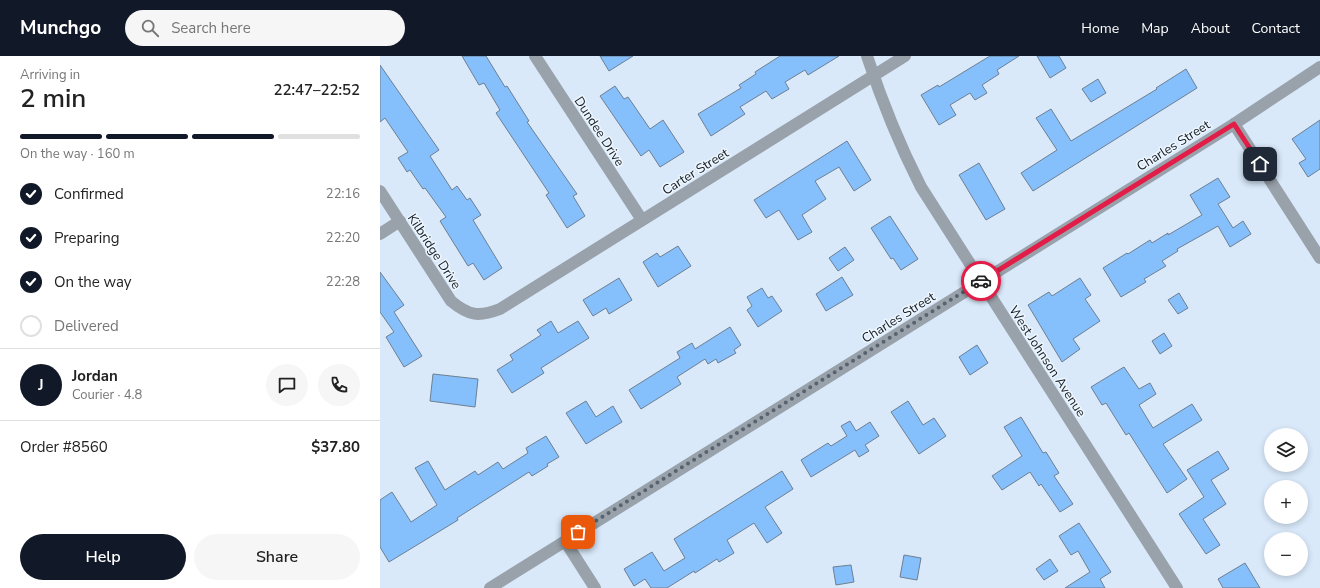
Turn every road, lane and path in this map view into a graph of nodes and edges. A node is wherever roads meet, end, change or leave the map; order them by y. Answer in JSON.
{"nodes":[{"id":1,"x":535,"y":56,"type":"edge"},
{"id":2,"x":867,"y":56,"type":"edge"},
{"id":3,"x":905,"y":56,"type":"edge"},
{"id":4,"x":1320,"y":67,"type":"edge"},
{"id":5,"x":874,"y":76,"type":"junction"},
{"id":6,"x":1234,"y":124,"type":"junction"},
{"id":7,"x":380,"y":191,"type":"edge"},
{"id":8,"x":642,"y":220,"type":"junction"},
{"id":9,"x":400,"y":222,"type":"junction"},
{"id":10,"x":380,"y":234,"type":"edge"},
{"id":11,"x":1320,"y":258,"type":"edge"},
{"id":12,"x":981,"y":282,"type":"junction"},
{"id":13,"x":500,"y":309,"type":"joint"},
{"id":14,"x":565,"y":541,"type":"junction"},
{"id":15,"x":490,"y":588,"type":"edge"},
{"id":16,"x":594,"y":588,"type":"edge"},
{"id":17,"x":1177,"y":588,"type":"edge"}],
"edges":[{"from":1,"to":8,"type":"street","name":"Dundee Drive"},
{"from":2,"to":5,"type":"street","name":"West Johnson Avenue"},
{"from":3,"to":5,"type":"street","name":"Carter Street"},
{"from":4,"to":6,"type":"street","name":"Charles Street"},
{"from":5,"to":8,"type":"street","name":"Carter Street"},
{"from":5,"to":12,"type":"street","name":"West Johnson Avenue"},
{"from":6,"to":11,"type":"street"},
{"from":6,"to":12,"type":"street","name":"Charles Street"},
{"from":7,"to":9,"type":"street","name":"Kilbridge Drive"},
{"from":8,"to":13,"type":"street","name":"Carter Street"},
{"from":9,"to":10,"type":"street"},
{"from":9,"to":13,"type":"street","name":"Kilbridge Drive"},
{"from":12,"to":14,"type":"street","name":"Charles Street"},
{"from":12,"to":17,"type":"street","name":"West Johnson Avenue"},
{"from":14,"to":15,"type":"street","name":"Charles Street"},
{"from":14,"to":16,"type":"street"}]}
